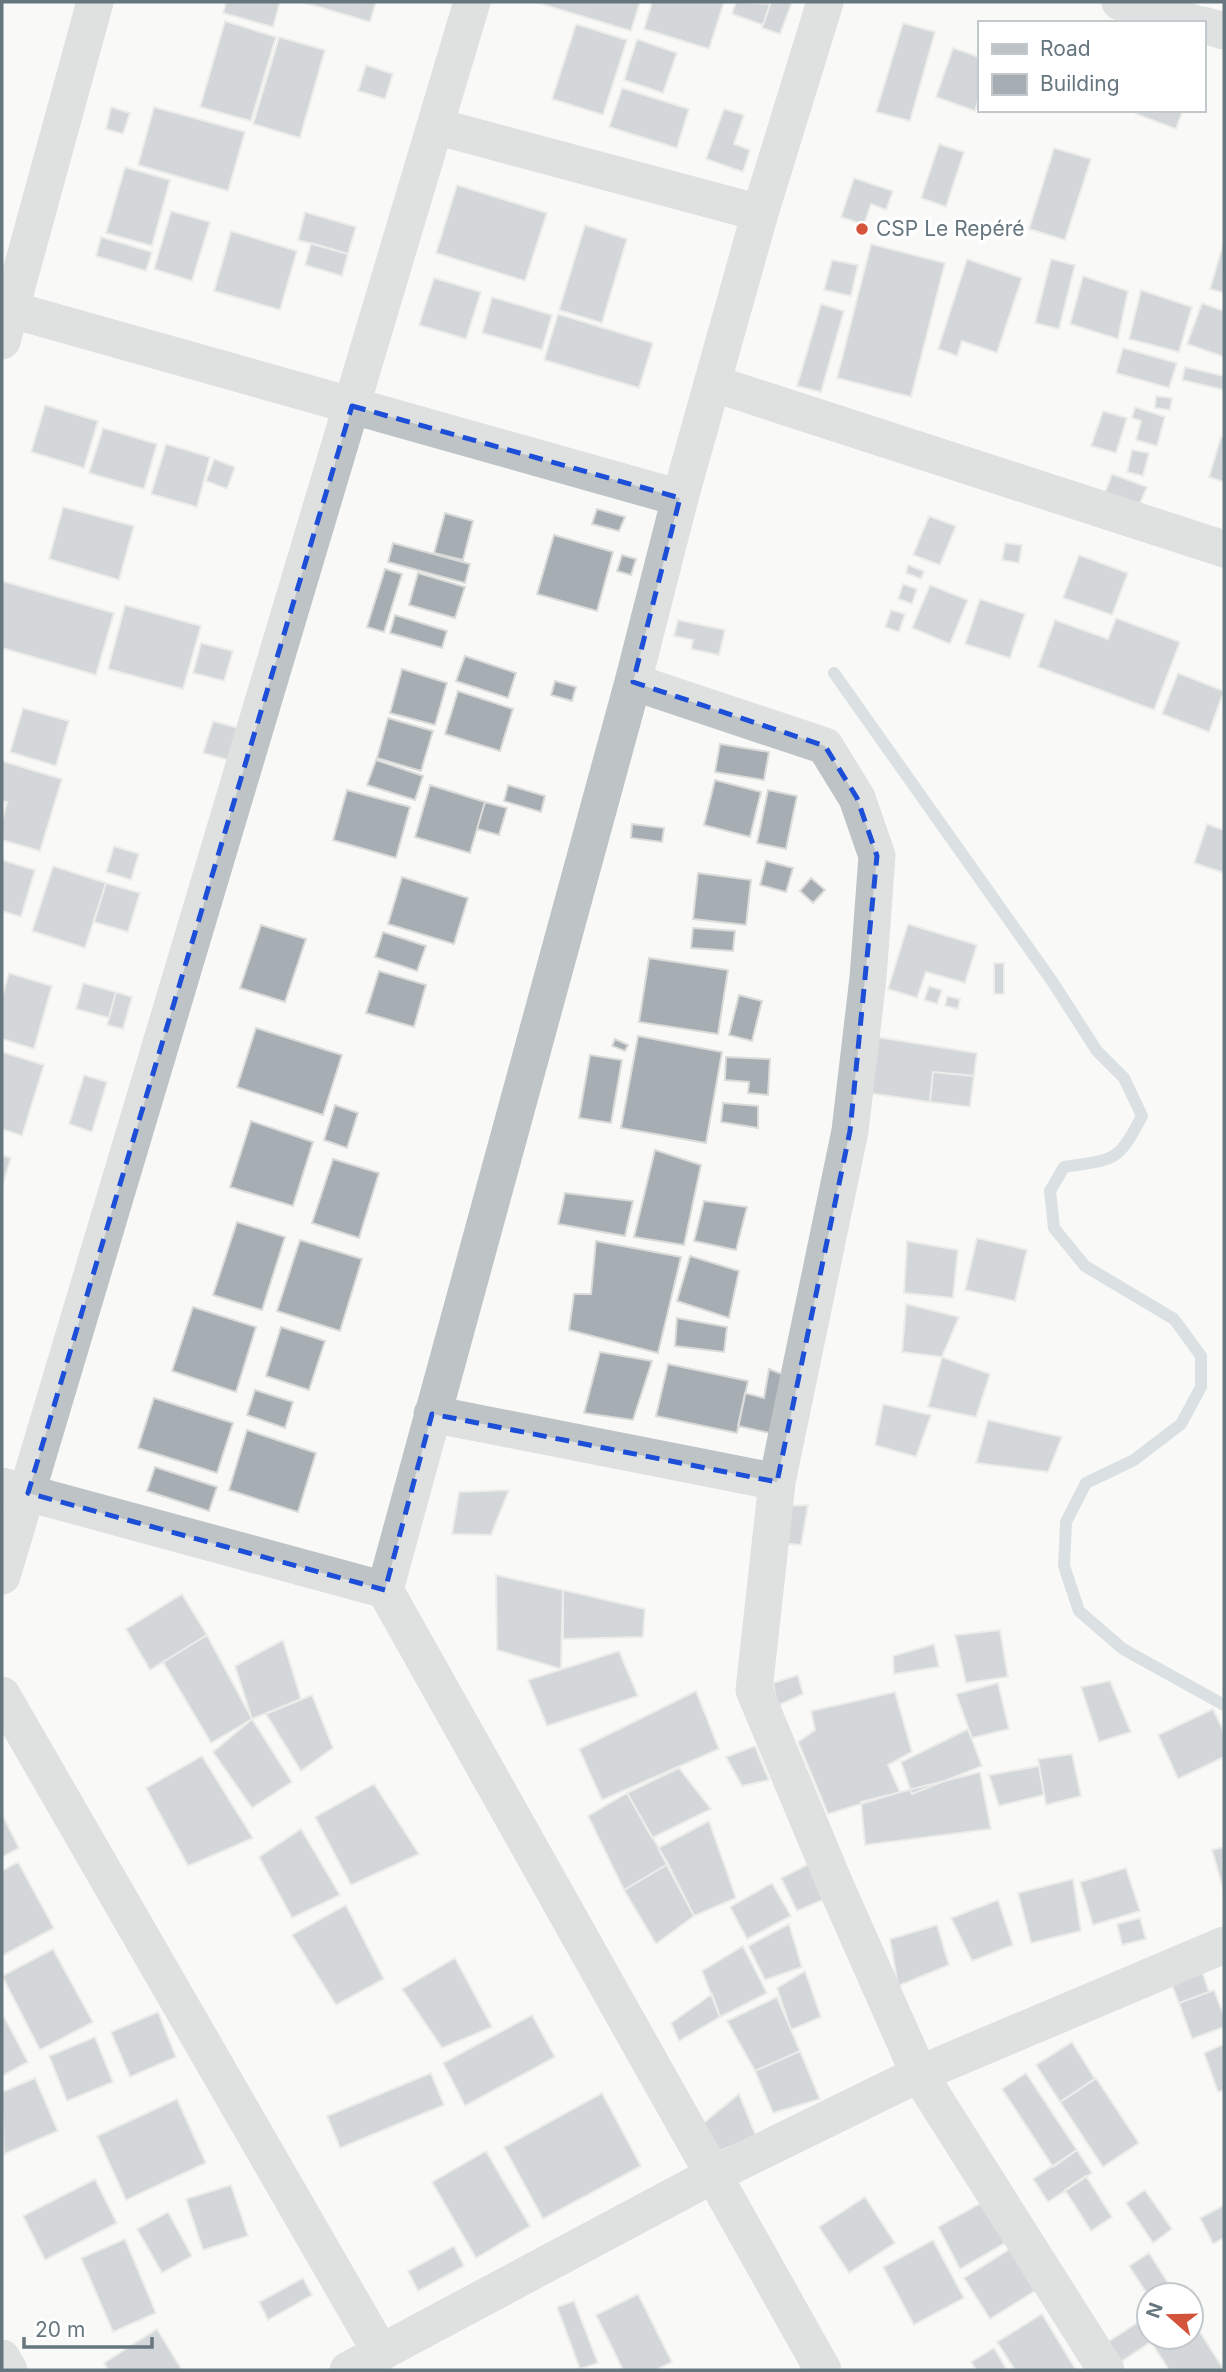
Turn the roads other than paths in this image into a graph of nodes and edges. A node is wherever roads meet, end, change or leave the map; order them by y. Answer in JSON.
{"nodes":[{"id":1,"x":95,"y":2,"type":"edge"},
{"id":2,"x":472,"y":2,"type":"edge"},
{"id":3,"x":825,"y":2,"type":"edge"},
{"id":4,"x":1120,"y":2,"type":"edge"},
{"id":5,"x":1187,"y":21,"type":"edge"},
{"id":6,"x":1205,"y":26,"type":"edge"},
{"id":7,"x":1224,"y":31,"type":"edge"},
{"id":8,"x":435,"y":126,"type":"junction"},
{"id":9,"x":760,"y":213,"type":"junction"},
{"id":10,"x":5,"y":319,"type":"edge"},
{"id":11,"x":712,"y":383,"type":"junction"},
{"id":12,"x":352,"y":406,"type":"junction"},
{"id":13,"x":680,"y":498,"type":"junction"},
{"id":14,"x":1224,"y":549,"type":"edge"},
{"id":15,"x":633,"y":682,"type":"junction"},
{"id":16,"x":432,"y":1414,"type":"junction"},
{"id":17,"x":777,"y":1482,"type":"junction"},
{"id":18,"x":15,"y":1489,"type":"edge"},
{"id":19,"x":2,"y":1576,"type":"edge"},
{"id":20,"x":385,"y":1590,"type":"junction"},
{"id":21,"x":2,"y":1695,"type":"edge"},
{"id":22,"x":1224,"y":1945,"type":"edge"},
{"id":23,"x":919,"y":2074,"type":"junction"},
{"id":24,"x":713,"y":2175,"type":"junction"},
{"id":25,"x":381,"y":2353,"type":"junction"},
{"id":26,"x":2,"y":2358,"type":"edge"},
{"id":27,"x":9,"y":2370,"type":"edge"},
{"id":28,"x":348,"y":2370,"type":"edge"},
{"id":29,"x":823,"y":2370,"type":"edge"},
{"id":30,"x":1106,"y":2370,"type":"edge"}],
"edges":[{"from":1,"to":10,"type":"street"},
{"from":2,"to":8,"type":"street"},
{"from":3,"to":9,"type":"street"},
{"from":4,"to":5,"type":"street"},
{"from":6,"to":7,"type":"street"},
{"from":8,"to":9,"type":"street"},
{"from":8,"to":12,"type":"street"},
{"from":9,"to":11,"type":"street"},
{"from":10,"to":12,"type":"street"},
{"from":11,"to":13,"type":"street"},
{"from":11,"to":14,"type":"street"},
{"from":12,"to":13,"type":"street"},
{"from":12,"to":18,"type":"street"},
{"from":13,"to":15,"type":"street"},
{"from":15,"to":16,"type":"street"},
{"from":15,"to":17,"type":"street"},
{"from":16,"to":17,"type":"street"},
{"from":16,"to":20,"type":"street"},
{"from":17,"to":23,"type":"street"},
{"from":18,"to":19,"type":"street"},
{"from":18,"to":20,"type":"street"},
{"from":20,"to":24,"type":"street"},
{"from":21,"to":25,"type":"street"},
{"from":22,"to":23,"type":"street"},
{"from":23,"to":24,"type":"street"},
{"from":23,"to":30,"type":"street"},
{"from":24,"to":25,"type":"street"},
{"from":24,"to":29,"type":"street"},
{"from":25,"to":28,"type":"street"},
{"from":26,"to":27,"type":"street"}]}
